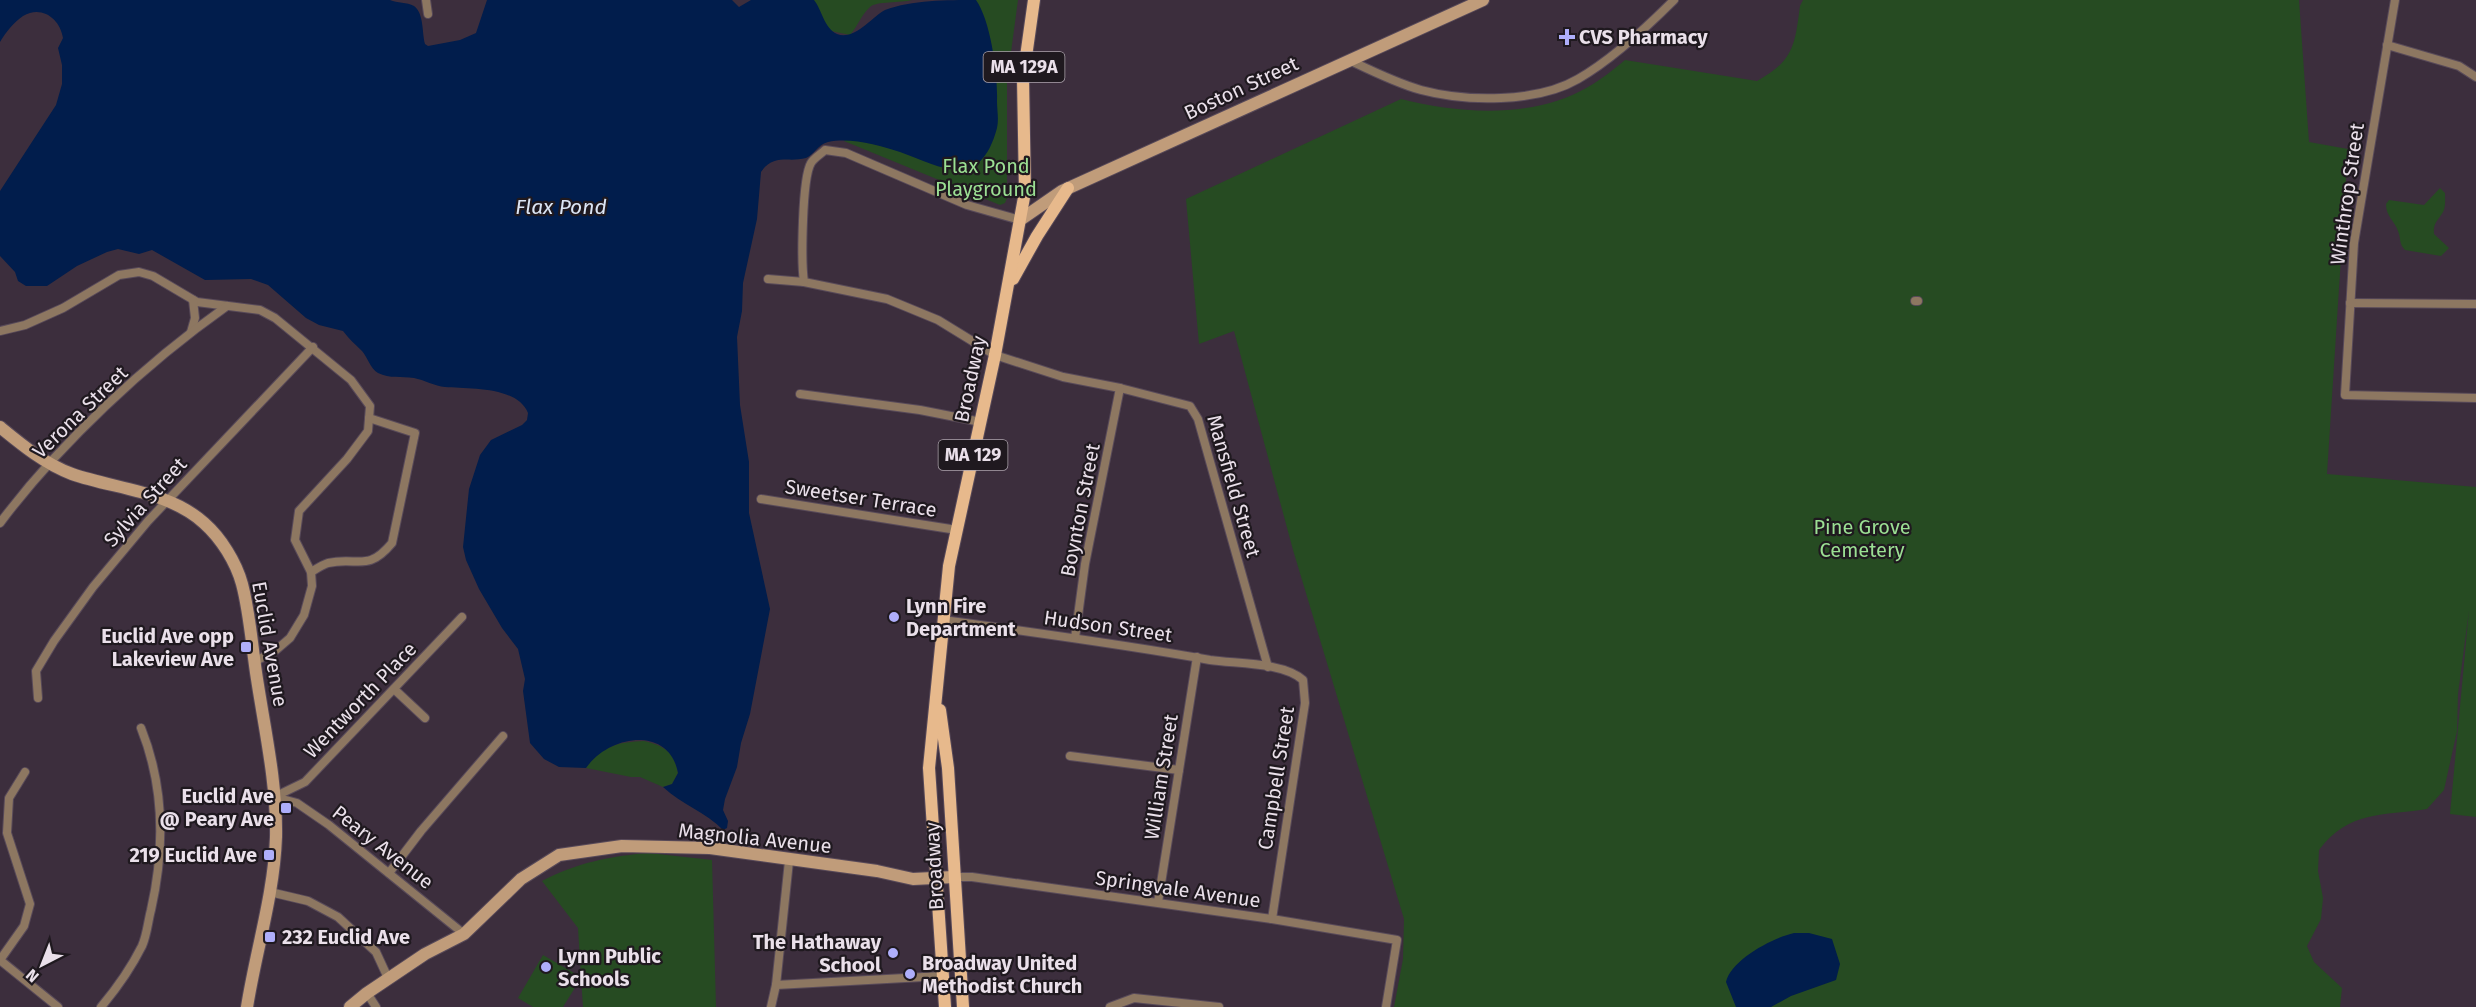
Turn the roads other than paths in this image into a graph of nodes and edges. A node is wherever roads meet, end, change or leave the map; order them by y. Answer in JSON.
{"nodes":[{"id":1,"x":426,"y":0,"type":"edge"},
{"id":2,"x":1034,"y":0,"type":"edge"},
{"id":3,"x":1483,"y":0,"type":"edge"},
{"id":4,"x":1674,"y":0,"type":"edge"},
{"id":5,"x":2395,"y":0,"type":"edge"},
{"id":6,"x":428,"y":14,"type":"dead end"},
{"id":7,"x":2387,"y":45,"type":"junction"},
{"id":8,"x":1349,"y":60,"type":"junction"},
{"id":9,"x":2476,"y":77,"type":"edge"},
{"id":10,"x":1068,"y":188,"type":"junction"},
{"id":11,"x":1020,"y":220,"type":"junction"},
{"id":12,"x":768,"y":279,"type":"dead end"},
{"id":13,"x":804,"y":282,"type":"junction"},
{"id":14,"x":1007,"y":291,"type":"junction"},
{"id":15,"x":193,"y":300,"type":"junction"},
{"id":16,"x":2350,"y":303,"type":"junction"},
{"id":17,"x":2476,"y":304,"type":"edge"},
{"id":18,"x":227,"y":306,"type":"junction"},
{"id":19,"x":0,"y":331,"type":"edge"},
{"id":20,"x":191,"y":332,"type":"junction"},
{"id":21,"x":313,"y":347,"type":"junction"},
{"id":22,"x":995,"y":355,"type":"junction"},
{"id":23,"x":1120,"y":388,"type":"junction"},
{"id":24,"x":800,"y":394,"type":"dead end"},
{"id":25,"x":2476,"y":398,"type":"edge"},
{"id":26,"x":369,"y":418,"type":"junction"},
{"id":27,"x":981,"y":422,"type":"junction"},
{"id":28,"x":0,"y":427,"type":"edge"},
{"id":29,"x":50,"y":463,"type":"junction"},
{"id":30,"x":761,"y":500,"type":"dead end"},
{"id":31,"x":167,"y":501,"type":"junction"},
{"id":32,"x":0,"y":523,"type":"edge"},
{"id":33,"x":957,"y":530,"type":"junction"},
{"id":34,"x":311,"y":572,"type":"junction"},
{"id":35,"x":462,"y":617,"type":"dead end"},
{"id":36,"x":943,"y":620,"type":"junction"},
{"id":37,"x":1075,"y":638,"type":"junction"},
{"id":38,"x":1197,"y":657,"type":"junction"},
{"id":39,"x":254,"y":662,"type":"junction"},
{"id":40,"x":1268,"y":667,"type":"junction"},
{"id":41,"x":936,"y":688,"type":"junction"},
{"id":42,"x":394,"y":689,"type":"junction"},
{"id":43,"x":38,"y":698,"type":"dead end"},
{"id":44,"x":425,"y":718,"type":"dead end"},
{"id":45,"x":141,"y":728,"type":"dead end"},
{"id":46,"x":503,"y":736,"type":"dead end"},
{"id":47,"x":1070,"y":756,"type":"dead end"},
{"id":48,"x":1179,"y":770,"type":"junction"},
{"id":49,"x":25,"y":772,"type":"dead end"},
{"id":50,"x":274,"y":797,"type":"junction"},
{"id":51,"x":789,"y":861,"type":"junction"},
{"id":52,"x":389,"y":873,"type":"junction"},
{"id":53,"x":936,"y":878,"type":"junction"},
{"id":54,"x":954,"y":878,"type":"junction"},
{"id":55,"x":270,"y":892,"type":"junction"},
{"id":56,"x":1158,"y":902,"type":"junction"},
{"id":57,"x":1272,"y":919,"type":"junction"},
{"id":58,"x":464,"y":934,"type":"junction"},
{"id":59,"x":0,"y":960,"type":"edge"},
{"id":60,"x":942,"y":976,"type":"junction"},
{"id":61,"x":388,"y":978,"type":"junction"},
{"id":62,"x":776,"y":985,"type":"junction"},
{"id":63,"x":366,"y":993,"type":"junction"},
{"id":64,"x":58,"y":1007,"type":"edge"},
{"id":65,"x":101,"y":1007,"type":"edge"},
{"id":66,"x":247,"y":1007,"type":"edge"},
{"id":67,"x":350,"y":1007,"type":"edge"},
{"id":68,"x":376,"y":1007,"type":"edge"},
{"id":69,"x":771,"y":1007,"type":"edge"},
{"id":70,"x":945,"y":1007,"type":"edge"},
{"id":71,"x":963,"y":1007,"type":"edge"},
{"id":72,"x":1110,"y":1007,"type":"edge"},
{"id":73,"x":1219,"y":1007,"type":"edge"},
{"id":74,"x":1386,"y":1007,"type":"edge"}],
"edges":[{"from":1,"to":6,"type":"street"},
{"from":2,"to":11,"type":"main road","number":"MA 129A"},
{"from":3,"to":8,"type":"street","name":"Boston Street"},
{"from":4,"to":8,"type":"street"},
{"from":5,"to":7,"type":"street","name":"Winthrop Street"},
{"from":7,"to":9,"type":"street"},
{"from":7,"to":16,"type":"street","name":"Winthrop Street"},
{"from":8,"to":10,"type":"street","name":"Boston Street"},
{"from":10,"to":11,"type":"street","name":"Boston Street"},
{"from":10,"to":14,"type":"main road","number":"MA 129"},
{"from":11,"to":13,"type":"street"},
{"from":11,"to":14,"type":"main road","name":"Broadway","number":"MA 129"},
{"from":12,"to":13,"type":"street","name":"Mansfield Street"},
{"from":13,"to":22,"type":"street","name":"Mansfield Street"},
{"from":14,"to":22,"type":"main road","name":"Broadway","number":"MA 129"},
{"from":15,"to":18,"type":"street"},
{"from":15,"to":19,"type":"street"},
{"from":15,"to":20,"type":"street"},
{"from":16,"to":17,"type":"street"},
{"from":16,"to":25,"type":"street","name":"Winthrop Street"},
{"from":18,"to":20,"type":"street","name":"Verona Street"},
{"from":18,"to":21,"type":"street"},
{"from":20,"to":29,"type":"street","name":"Verona Street"},
{"from":21,"to":26,"type":"street"},
{"from":21,"to":31,"type":"street","name":"Sylvia Street"},
{"from":22,"to":23,"type":"street","name":"Mansfield Street"},
{"from":22,"to":27,"type":"main road","name":"Broadway","number":"MA 129"},
{"from":23,"to":37,"type":"street","name":"Boynton Street"},
{"from":23,"to":40,"type":"street","name":"Mansfield Street"},
{"from":24,"to":27,"type":"street"},
{"from":26,"to":34,"type":"street"},
{"from":26,"to":34,"type":"street"},
{"from":27,"to":33,"type":"main road","name":"Broadway","number":"MA 129"},
{"from":28,"to":29,"type":"street","name":"Euclid Avenue"},
{"from":29,"to":31,"type":"street","name":"Euclid Avenue"},
{"from":29,"to":32,"type":"street","name":"Verona Street"},
{"from":30,"to":33,"type":"street","name":"Sweetser Terrace"},
{"from":31,"to":39,"type":"street","name":"Euclid Avenue"},
{"from":31,"to":43,"type":"street","name":"Sylvia Street"},
{"from":33,"to":36,"type":"main road","name":"Broadway","number":"MA 129"},
{"from":34,"to":39,"type":"street"},
{"from":35,"to":42,"type":"street","name":"Wentworth Place"},
{"from":36,"to":37,"type":"street","name":"Hudson Street"},
{"from":36,"to":41,"type":"main road","name":"Broadway","number":"MA 129"},
{"from":37,"to":38,"type":"street","name":"Hudson Street"},
{"from":38,"to":40,"type":"street","name":"Hudson Street"},
{"from":38,"to":48,"type":"street","name":"William Street"},
{"from":39,"to":50,"type":"street","name":"Euclid Avenue"},
{"from":40,"to":57,"type":"street","name":"Campbell Street"},
{"from":41,"to":53,"type":"main road","name":"Broadway","number":"MA 129"},
{"from":41,"to":54,"type":"main road","name":"Broadway","number":"MA 129"},
{"from":42,"to":44,"type":"street"},
{"from":42,"to":50,"type":"street","name":"Wentworth Place"},
{"from":45,"to":65,"type":"street"},
{"from":46,"to":52,"type":"street"},
{"from":47,"to":48,"type":"street"},
{"from":48,"to":56,"type":"street","name":"William Street"},
{"from":49,"to":59,"type":"street"},
{"from":50,"to":52,"type":"street","name":"Peary Avenue"},
{"from":50,"to":55,"type":"street","name":"Euclid Avenue"},
{"from":51,"to":53,"type":"street","name":"Magnolia Avenue"},
{"from":51,"to":58,"type":"street","name":"Magnolia Avenue"},
{"from":51,"to":62,"type":"street"},
{"from":52,"to":58,"type":"street","name":"Peary Avenue"},
{"from":53,"to":54,"type":"street","name":"Magnolia Avenue"},
{"from":53,"to":60,"type":"main road","name":"Broadway","number":"MA 129"},
{"from":54,"to":56,"type":"street","name":"Springvale Avenue"},
{"from":54,"to":71,"type":"main road","name":"Broadway","number":"MA 129"},
{"from":55,"to":61,"type":"street"},
{"from":55,"to":66,"type":"street","name":"Euclid Avenue"},
{"from":56,"to":57,"type":"street","name":"Springvale Avenue"},
{"from":57,"to":74,"type":"street","name":"Springvale Avenue"},
{"from":58,"to":61,"type":"street","name":"Magnolia Avenue"},
{"from":59,"to":64,"type":"street"},
{"from":60,"to":62,"type":"street"},
{"from":60,"to":70,"type":"main road","name":"Broadway","number":"MA 129"},
{"from":61,"to":63,"type":"street","name":"Magnolia Avenue"},
{"from":62,"to":69,"type":"street"},
{"from":63,"to":67,"type":"street","name":"Magnolia Avenue"},
{"from":63,"to":68,"type":"street"},
{"from":72,"to":73,"type":"street"}]}
